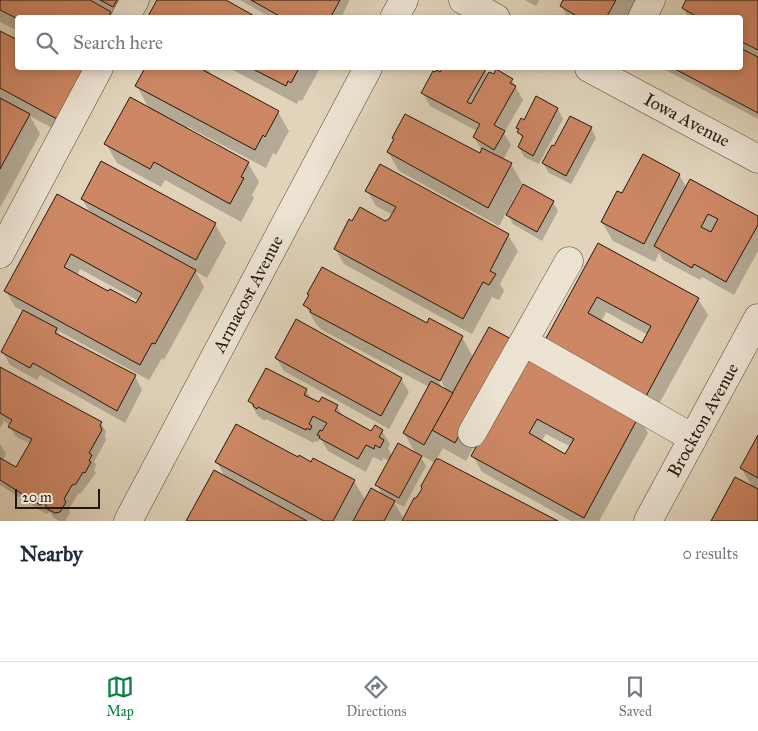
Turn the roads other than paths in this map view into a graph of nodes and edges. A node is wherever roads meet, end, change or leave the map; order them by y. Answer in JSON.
{"nodes":[{"id":1,"x":135,"y":0,"type":"edge"},
{"id":2,"x":404,"y":0,"type":"edge"},
{"id":3,"x":463,"y":0,"type":"edge"},
{"id":4,"x":652,"y":0,"type":"edge"},
{"id":5,"x":128,"y":15,"type":"edge"},
{"id":6,"x":396,"y":15,"type":"edge"},
{"id":7,"x":490,"y":15,"type":"edge"},
{"id":8,"x":644,"y":15,"type":"edge"},
{"id":9,"x":98,"y":70,"type":"edge"},
{"id":10,"x":367,"y":70,"type":"edge"},
{"id":11,"x":603,"y":71,"type":"edge"},
{"id":12,"x":758,"y":159,"type":"edge"},
{"id":13,"x":0,"y":254,"type":"edge"},
{"id":14,"x":569,"y":261,"type":"dead end"},
{"id":15,"x":758,"y":318,"type":"edge"},
{"id":16,"x":524,"y":342,"type":"junction"},
{"id":17,"x":472,"y":433,"type":"dead end"},
{"id":18,"x":693,"y":438,"type":"junction"},
{"id":19,"x":128,"y":521,"type":"edge"},
{"id":20,"x":648,"y":521,"type":"edge"}],
"edges":[{"from":1,"to":5,"type":"street"},
{"from":2,"to":6,"type":"street"},
{"from":3,"to":7,"type":"street"},
{"from":4,"to":8,"type":"street"},
{"from":9,"to":13,"type":"street"},
{"from":10,"to":19,"type":"street","name":"Armacost Avenue"},
{"from":11,"to":12,"type":"street","name":"Iowa Avenue"},
{"from":14,"to":16,"type":"street"},
{"from":15,"to":18,"type":"street","name":"Brockton Avenue"},
{"from":16,"to":17,"type":"street"},
{"from":16,"to":18,"type":"street"},
{"from":18,"to":20,"type":"street","name":"Brockton Avenue"}]}
